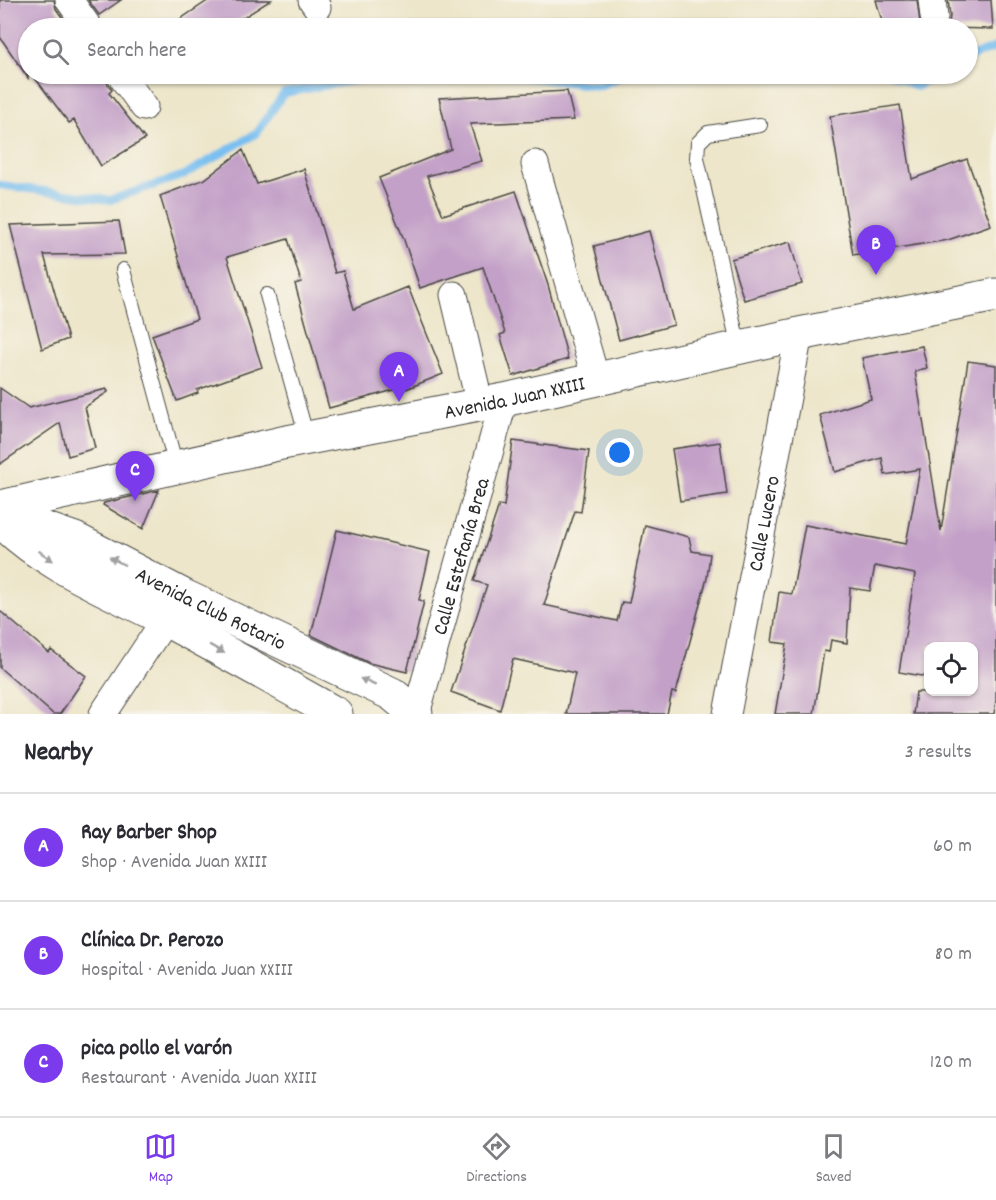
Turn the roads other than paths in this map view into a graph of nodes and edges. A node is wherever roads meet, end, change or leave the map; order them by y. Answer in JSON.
{"nodes":[{"id":1,"x":69,"y":0,"type":"edge"},
{"id":2,"x":82,"y":18,"type":"edge"},
{"id":3,"x":128,"y":84,"type":"edge"},
{"id":4,"x":144,"y":106,"type":"dead end"},
{"id":5,"x":760,"y":125,"type":"dead end"},
{"id":6,"x":535,"y":164,"type":"dead end"},
{"id":7,"x":123,"y":270,"type":"dead end"},
{"id":8,"x":267,"y":295,"type":"dead end"},
{"id":9,"x":454,"y":295,"type":"dead end"},
{"id":10,"x":996,"y":295,"type":"edge"},
{"id":11,"x":799,"y":334,"type":"junction"},
{"id":12,"x":739,"y":348,"type":"junction"},
{"id":13,"x":596,"y":380,"type":"junction"},
{"id":14,"x":492,"y":402,"type":"junction"},
{"id":15,"x":307,"y":438,"type":"junction"},
{"id":16,"x":176,"y":466,"type":"junction"},
{"id":17,"x":0,"y":507,"type":"edge"},
{"id":18,"x":0,"y":513,"type":"edge"},
{"id":19,"x":0,"y":520,"type":"edge"},
{"id":20,"x":165,"y":620,"type":"junction"},
{"id":21,"x":103,"y":714,"type":"edge"},
{"id":22,"x":336,"y":714,"type":"edge"},
{"id":23,"x":416,"y":714,"type":"edge"},
{"id":24,"x":727,"y":714,"type":"edge"}],
"edges":[{"from":1,"to":2,"type":"street"},
{"from":3,"to":4,"type":"street"},
{"from":5,"to":12,"type":"lane"},
{"from":6,"to":13,"type":"street"},
{"from":7,"to":16,"type":"lane"},
{"from":8,"to":15,"type":"lane"},
{"from":9,"to":14,"type":"street"},
{"from":10,"to":11,"type":"main road","name":"Avenida Juan XXIII"},
{"from":11,"to":12,"type":"main road","name":"Avenida Juan XXIII"},
{"from":11,"to":24,"type":"street","name":"Calle Lucero"},
{"from":12,"to":13,"type":"main road","name":"Avenida Juan XXIII"},
{"from":13,"to":14,"type":"main road","name":"Avenida Juan XXIII"},
{"from":14,"to":15,"type":"main road","name":"Avenida Juan XXIII"},
{"from":14,"to":23,"type":"street","name":"Calle Estefanía Brea"},
{"from":15,"to":16,"type":"main road","name":"Avenida Juan XXIII"},
{"from":16,"to":17,"type":"main road","name":"Avenida Juan XXIII"},
{"from":23,"to":18,"type":"main road","name":"Avenida Club Rotario","one_way":true},
{"from":19,"to":20,"type":"main road","name":"Avenida Club Rotario","one_way":true},
{"from":20,"to":21,"type":"street"},
{"from":20,"to":22,"type":"main road","name":"Avenida Club Rotario","one_way":true}]}
